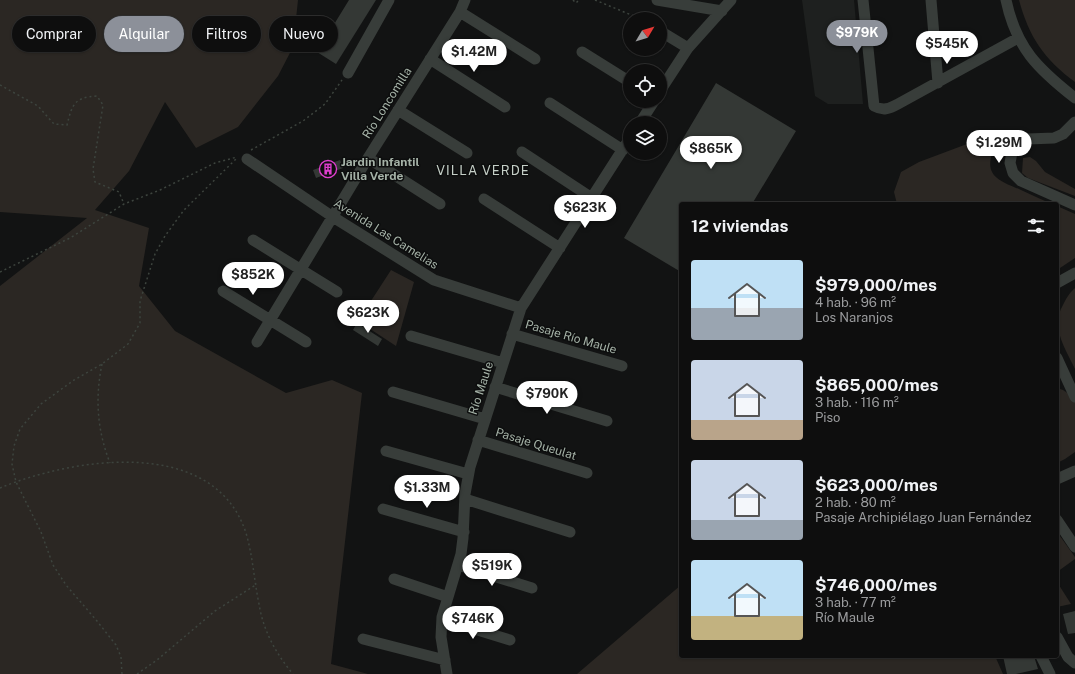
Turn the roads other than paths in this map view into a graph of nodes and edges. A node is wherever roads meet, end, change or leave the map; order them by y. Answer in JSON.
{"nodes":[{"id":1,"x":389,"y":0,"type":"edge"},
{"id":2,"x":465,"y":0,"type":"edge"},
{"id":3,"x":657,"y":0,"type":"edge"},
{"id":4,"x":731,"y":0,"type":"edge"},
{"id":5,"x":863,"y":0,"type":"edge"},
{"id":6,"x":932,"y":0,"type":"edge"},
{"id":7,"x":1006,"y":0,"type":"edge"},
{"id":8,"x":722,"y":11,"type":"junction"},
{"id":9,"x":460,"y":12,"type":"junction"},
{"id":10,"x":667,"y":34,"type":"edge"},
{"id":11,"x":1018,"y":38,"type":"junction"},
{"id":12,"x":688,"y":48,"type":"junction"},
{"id":13,"x":582,"y":52,"type":"dead end"},
{"id":14,"x":430,"y":59,"type":"junction"},
{"id":15,"x":535,"y":59,"type":"dead end"},
{"id":16,"x":348,"y":73,"type":"road end"},
{"id":17,"x":623,"y":78,"type":"edge"},
{"id":18,"x":667,"y":80,"type":"edge"},
{"id":19,"x":938,"y":84,"type":"junction"},
{"id":20,"x":1075,"y":98,"type":"edge"},
{"id":21,"x":550,"y":103,"type":"dead end"},
{"id":22,"x":505,"y":107,"type":"dead end"},
{"id":23,"x":398,"y":110,"type":"junction"},
{"id":24,"x":1075,"y":122,"type":"edge"},
{"id":25,"x":623,"y":150,"type":"joint"},
{"id":26,"x":522,"y":152,"type":"dead end"},
{"id":27,"x":467,"y":153,"type":"dead end"},
{"id":28,"x":244,"y":157,"type":"road end"},
{"id":29,"x":368,"y":158,"type":"junction"},
{"id":30,"x":592,"y":198,"type":"junction"},
{"id":31,"x":484,"y":199,"type":"dead end"},
{"id":32,"x":440,"y":204,"type":"dead end"},
{"id":33,"x":1075,"y":205,"type":"edge"},
{"id":34,"x":333,"y":217,"type":"junction"},
{"id":35,"x":253,"y":240,"type":"dead end"},
{"id":36,"x":560,"y":248,"type":"junction"},
{"id":37,"x":301,"y":269,"type":"junction"},
{"id":38,"x":1075,"y":273,"type":"edge"},
{"id":39,"x":1059,"y":282,"type":"edge"},
{"id":40,"x":223,"y":291,"type":"dead end"},
{"id":41,"x":337,"y":292,"type":"dead end"},
{"id":42,"x":521,"y":308,"type":"junction"},
{"id":43,"x":271,"y":321,"type":"junction"},
{"id":44,"x":512,"y":334,"type":"junction"},
{"id":45,"x":411,"y":336,"type":"dead end"},
{"id":46,"x":257,"y":342,"type":"dead end"},
{"id":47,"x":306,"y":342,"type":"dead end"},
{"id":48,"x":1059,"y":362,"type":"edge"},
{"id":49,"x":503,"y":363,"type":"junction"},
{"id":50,"x":622,"y":366,"type":"dead end"},
{"id":51,"x":495,"y":387,"type":"junction"},
{"id":52,"x":393,"y":392,"type":"dead end"},
{"id":53,"x":1075,"y":397,"type":"edge"},
{"id":54,"x":485,"y":419,"type":"junction"},
{"id":55,"x":607,"y":421,"type":"dead end"},
{"id":56,"x":478,"y":440,"type":"junction"},
{"id":57,"x":386,"y":451,"type":"dead end"},
{"id":58,"x":1075,"y":471,"type":"edge"},
{"id":59,"x":588,"y":473,"type":"dead end"},
{"id":60,"x":468,"y":474,"type":"junction"},
{"id":61,"x":1059,"y":478,"type":"edge"},
{"id":62,"x":465,"y":499,"type":"junction"},
{"id":63,"x":384,"y":509,"type":"dead end"},
{"id":64,"x":1059,"y":523,"type":"edge"},
{"id":65,"x":464,"y":532,"type":"junction"},
{"id":66,"x":570,"y":532,"type":"dead end"},
{"id":67,"x":1075,"y":547,"type":"edge"},
{"id":68,"x":458,"y":565,"type":"junction"},
{"id":69,"x":394,"y":579,"type":"dead end"},
{"id":70,"x":532,"y":588,"type":"dead end"},
{"id":71,"x":448,"y":597,"type":"junction"},
{"id":72,"x":442,"y":619,"type":"junction"},
{"id":73,"x":363,"y":638,"type":"dead end"},
{"id":74,"x":510,"y":640,"type":"dead end"},
{"id":75,"x":1059,"y":640,"type":"edge"},
{"id":76,"x":1042,"y":658,"type":"edge"},
{"id":77,"x":445,"y":660,"type":"junction"},
{"id":78,"x":1075,"y":663,"type":"edge"},
{"id":79,"x":447,"y":674,"type":"edge"},
{"id":80,"x":1050,"y":674,"type":"edge"}],
"edges":[{"from":1,"to":16,"type":"street"},
{"from":2,"to":9,"type":"street","name":"Río Loncomilla"},
{"from":3,"to":8,"type":"street"},
{"from":4,"to":8,"type":"street"},
{"from":5,"to":19,"type":"street"},
{"from":6,"to":19,"type":"street"},
{"from":7,"to":11,"type":"street"},
{"from":8,"to":12,"type":"street"},
{"from":9,"to":14,"type":"street","name":"Río Loncomilla"},
{"from":9,"to":15,"type":"street"},
{"from":10,"to":12,"type":"street"},
{"from":11,"to":19,"type":"street"},
{"from":11,"to":20,"type":"street"},
{"from":12,"to":18,"type":"street"},
{"from":13,"to":17,"type":"street"},
{"from":14,"to":22,"type":"street"},
{"from":14,"to":23,"type":"street","name":"Río Loncomilla"},
{"from":21,"to":25,"type":"street"},
{"from":23,"to":27,"type":"street"},
{"from":23,"to":29,"type":"street","name":"Río Loncomilla"},
{"from":24,"to":33,"type":"street"},
{"from":25,"to":30,"type":"street","name":"Río Maule"},
{"from":26,"to":30,"type":"street"},
{"from":28,"to":34,"type":"street","name":"Avenida Las Camelias"},
{"from":29,"to":32,"type":"street"},
{"from":29,"to":34,"type":"street","name":"Río Loncomilla"},
{"from":30,"to":36,"type":"street","name":"Río Maule"},
{"from":31,"to":36,"type":"street"},
{"from":34,"to":37,"type":"street","name":"Río Loncomilla"},
{"from":34,"to":42,"type":"street","name":"Avenida Las Camelias"},
{"from":35,"to":37,"type":"street"},
{"from":36,"to":42,"type":"street","name":"Río Maule"},
{"from":37,"to":41,"type":"street"},
{"from":37,"to":43,"type":"street","name":"Río Loncomilla"},
{"from":38,"to":39,"type":"street"},
{"from":40,"to":43,"type":"street"},
{"from":42,"to":44,"type":"street","name":"Río Maule"},
{"from":43,"to":46,"type":"street","name":"Río Loncomilla"},
{"from":43,"to":47,"type":"street"},
{"from":44,"to":49,"type":"street","name":"Río Maule"},
{"from":44,"to":50,"type":"street","name":"Pasaje Río Maule"},
{"from":45,"to":49,"type":"street"},
{"from":48,"to":53,"type":"street"},
{"from":49,"to":51,"type":"street","name":"Río Maule"},
{"from":51,"to":54,"type":"street","name":"Río Maule"},
{"from":51,"to":55,"type":"street"},
{"from":52,"to":54,"type":"street"},
{"from":54,"to":56,"type":"street","name":"Río Maule"},
{"from":56,"to":59,"type":"street","name":"Pasaje Queulat"},
{"from":56,"to":60,"type":"street","name":"Río Maule"},
{"from":57,"to":60,"type":"street"},
{"from":58,"to":61,"type":"street"},
{"from":60,"to":62,"type":"street","name":"Río Maule"},
{"from":62,"to":65,"type":"street","name":"Río Maule"},
{"from":62,"to":66,"type":"street"},
{"from":63,"to":65,"type":"street"},
{"from":64,"to":67,"type":"street"},
{"from":65,"to":68,"type":"street","name":"Río Maule"},
{"from":68,"to":70,"type":"street"},
{"from":68,"to":71,"type":"street","name":"Río Maule"},
{"from":69,"to":71,"type":"street"},
{"from":71,"to":72,"type":"street","name":"Río Maule"},
{"from":72,"to":74,"type":"street"},
{"from":72,"to":77,"type":"street","name":"Río Maule"},
{"from":73,"to":77,"type":"street"},
{"from":75,"to":78,"type":"street"},
{"from":76,"to":80,"type":"street"},
{"from":77,"to":79,"type":"street","name":"Río Maule"}]}
